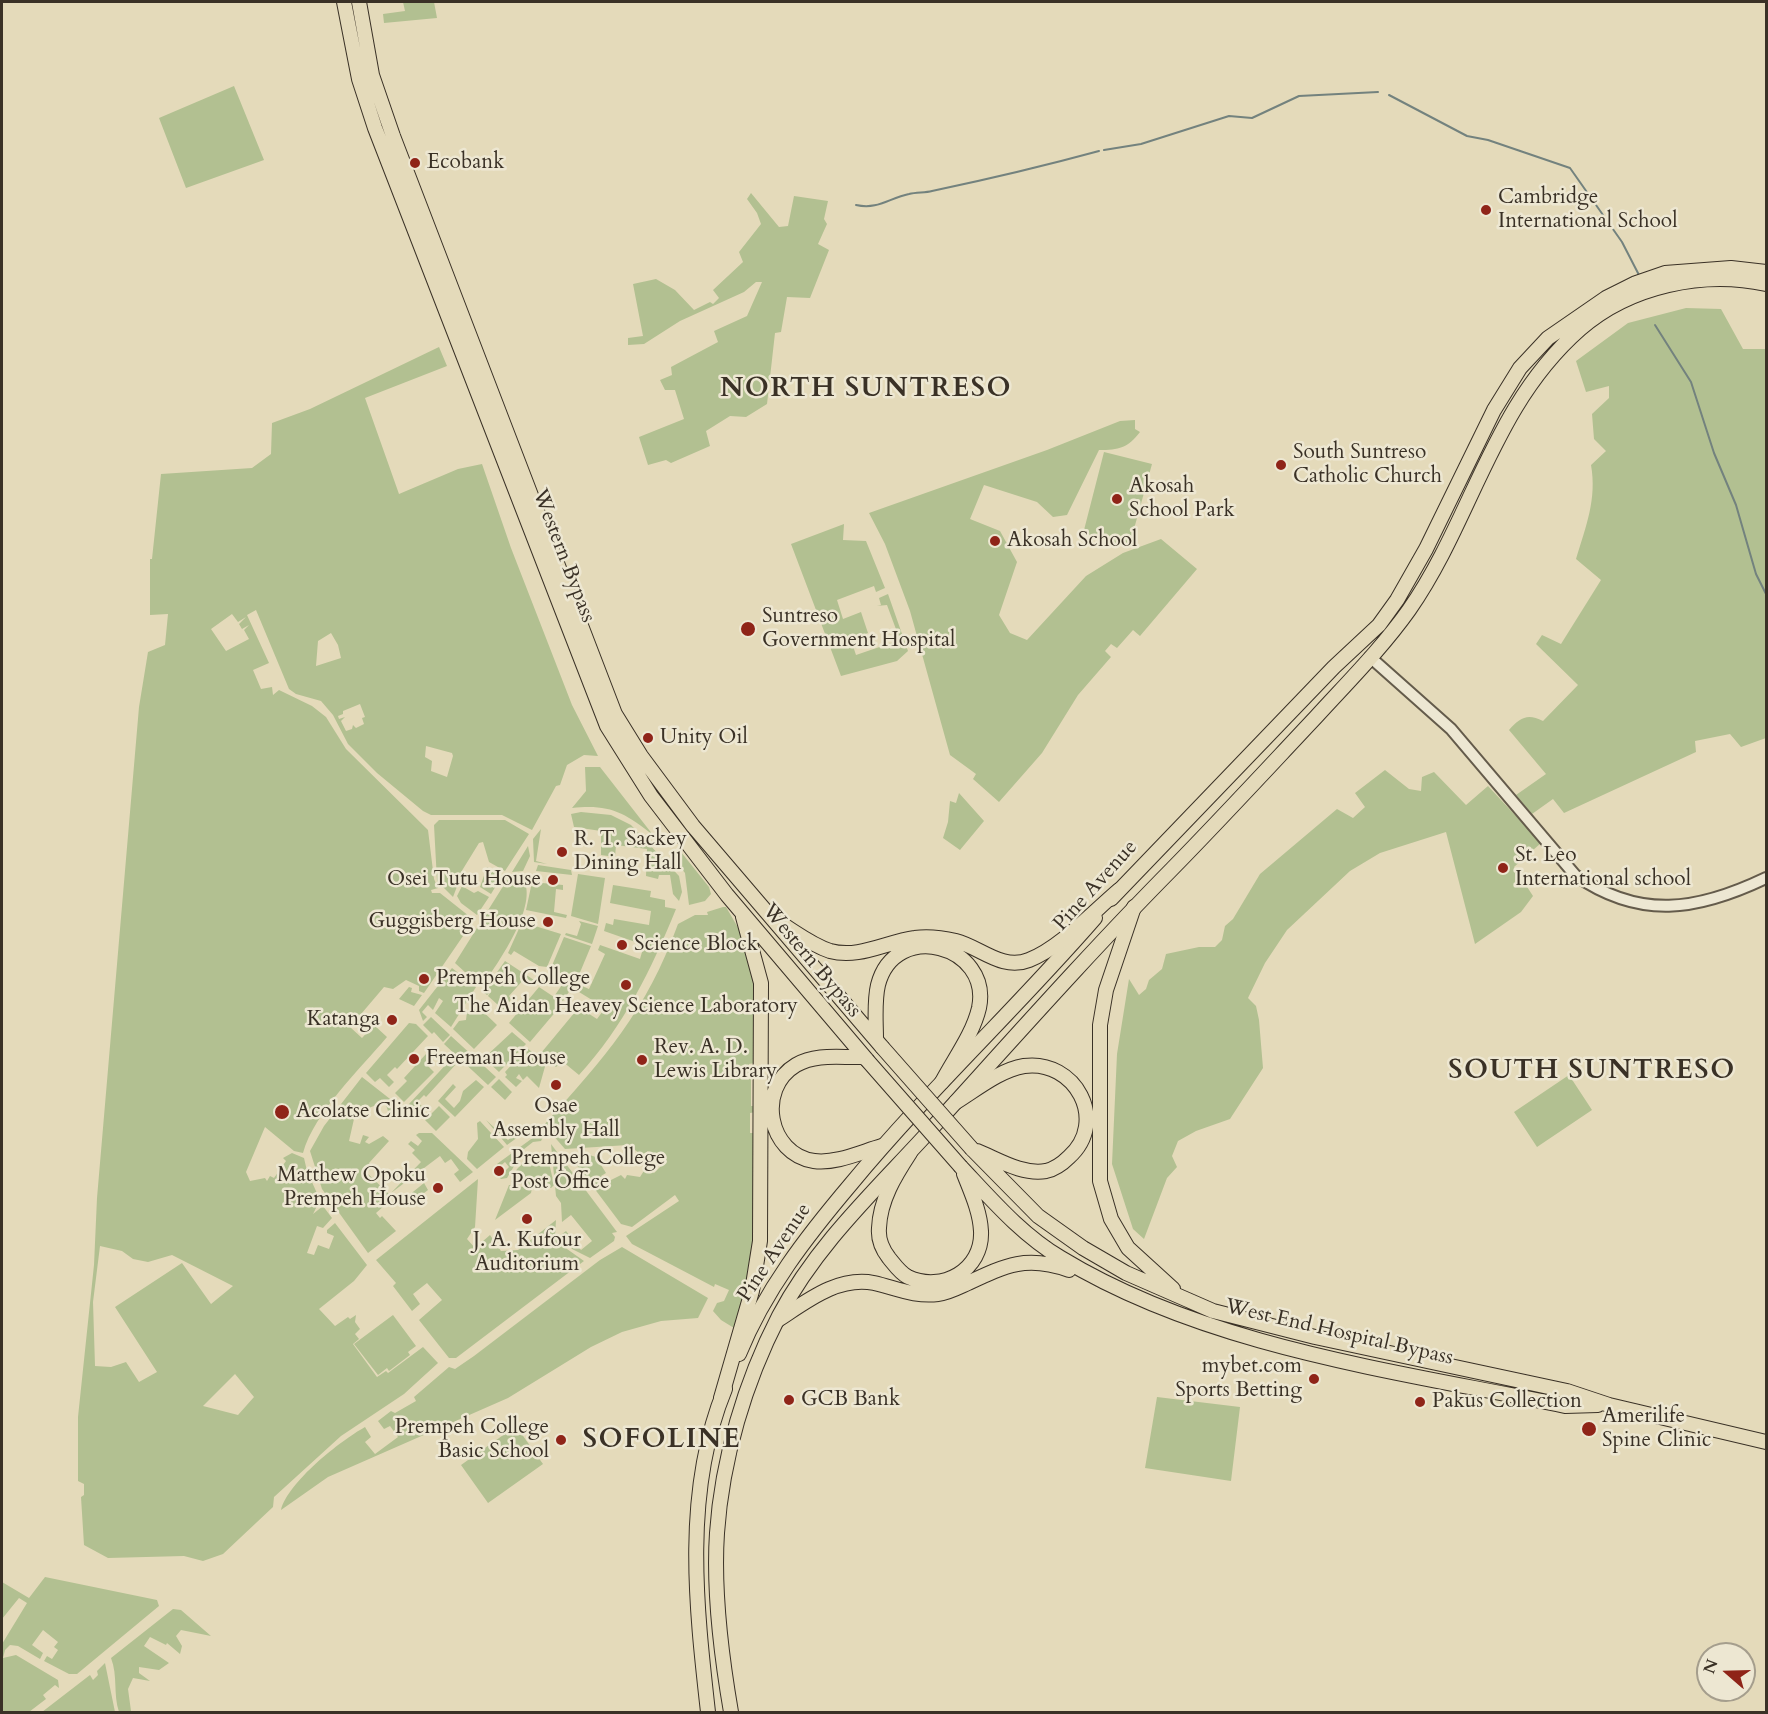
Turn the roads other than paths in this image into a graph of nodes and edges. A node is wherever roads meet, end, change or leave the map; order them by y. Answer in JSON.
{"nodes":[{"id":1,"x":344,"y":2,"type":"edge"},
{"id":2,"x":359,"y":2,"type":"edge"},
{"id":3,"x":376,"y":111,"type":"junction"},
{"id":4,"x":1767,"y":272,"type":"edge"},
{"id":5,"x":1767,"y":284,"type":"edge"},
{"id":6,"x":1370,"y":657,"type":"junction"},
{"id":7,"x":1767,"y":878,"type":"edge"},
{"id":8,"x":1119,"y":890,"type":"junction"},
{"id":9,"x":1134,"y":907,"type":"junction"},
{"id":10,"x":762,"y":909,"type":"junction"},
{"id":11,"x":740,"y":910,"type":"junction"},
{"id":12,"x":879,"y":1043,"type":"junction"},
{"id":13,"x":866,"y":1059,"type":"junction"},
{"id":14,"x":942,"y":1082,"type":"junction"},
{"id":15,"x":956,"y":1102,"type":"junction"},
{"id":16,"x":882,"y":1146,"type":"junction"},
{"id":17,"x":972,"y":1149,"type":"junction"},
{"id":18,"x":910,"y":1153,"type":"junction"},
{"id":19,"x":961,"y":1167,"type":"junction"},
{"id":20,"x":1108,"y":1284,"type":"junction"},
{"id":21,"x":1189,"y":1301,"type":"junction"},
{"id":22,"x":778,"y":1320,"type":"junction"},
{"id":23,"x":1238,"y":1326,"type":"junction"},
{"id":24,"x":721,"y":1398,"type":"junction"},
{"id":25,"x":1767,"y":1442,"type":"edge"},
{"id":26,"x":708,"y":1713,"type":"edge"},
{"id":27,"x":731,"y":1713,"type":"edge"}],
"edges":[{"from":1,"to":3,"type":"main road","name":"Western Bypass"},
{"from":2,"to":3,"type":"main road","name":"Western Bypass"},
{"from":3,"to":10,"type":"main road","name":"Western Bypass"},
{"from":3,"to":11,"type":"main road","name":"Western Bypass"},
{"from":4,"to":8,"type":"main road","name":"Pine Avenue"},
{"from":5,"to":6,"type":"main road"},
{"from":6,"to":7,"type":"street"},
{"from":6,"to":9,"type":"main road"},
{"from":8,"to":10,"type":"main road"},
{"from":8,"to":14,"type":"main road","name":"Pine Avenue"},
{"from":9,"to":15,"type":"main road"},
{"from":9,"to":21,"type":"main road"},
{"from":10,"to":12,"type":"main road","name":"Western Bypass"},
{"from":11,"to":13,"type":"main road","name":"Western Bypass"},
{"from":11,"to":24,"type":"main road"},
{"from":12,"to":14,"type":"main road"},
{"from":12,"to":17,"type":"main road","name":"West End Hospital Bypass","bridge":true},
{"from":13,"to":16,"type":"main road"},
{"from":13,"to":19,"type":"main road","name":"West End Hospital Bypass","bridge":true},
{"from":14,"to":16,"type":"main road","name":"Pine Avenue"},
{"from":15,"to":17,"type":"main road"},
{"from":15,"to":18,"type":"main road"},
{"from":16,"to":24,"type":"main road","name":"Pine Avenue"},
{"from":17,"to":21,"type":"main road","name":"West End Hospital Bypass"},
{"from":18,"to":19,"type":"main road"},
{"from":18,"to":22,"type":"main road"},
{"from":19,"to":20,"type":"main road","name":"West End Hospital Bypass"},
{"from":20,"to":22,"type":"main road"},
{"from":20,"to":23,"type":"main road","name":"West End Hospital Bypass"},
{"from":21,"to":23,"type":"main road","name":"West End Hospital Bypass"},
{"from":22,"to":27,"type":"main road"},
{"from":23,"to":25,"type":"main road","name":"West End Hospital Bypass"},
{"from":24,"to":26,"type":"main road","name":"Pine Avenue"}]}
